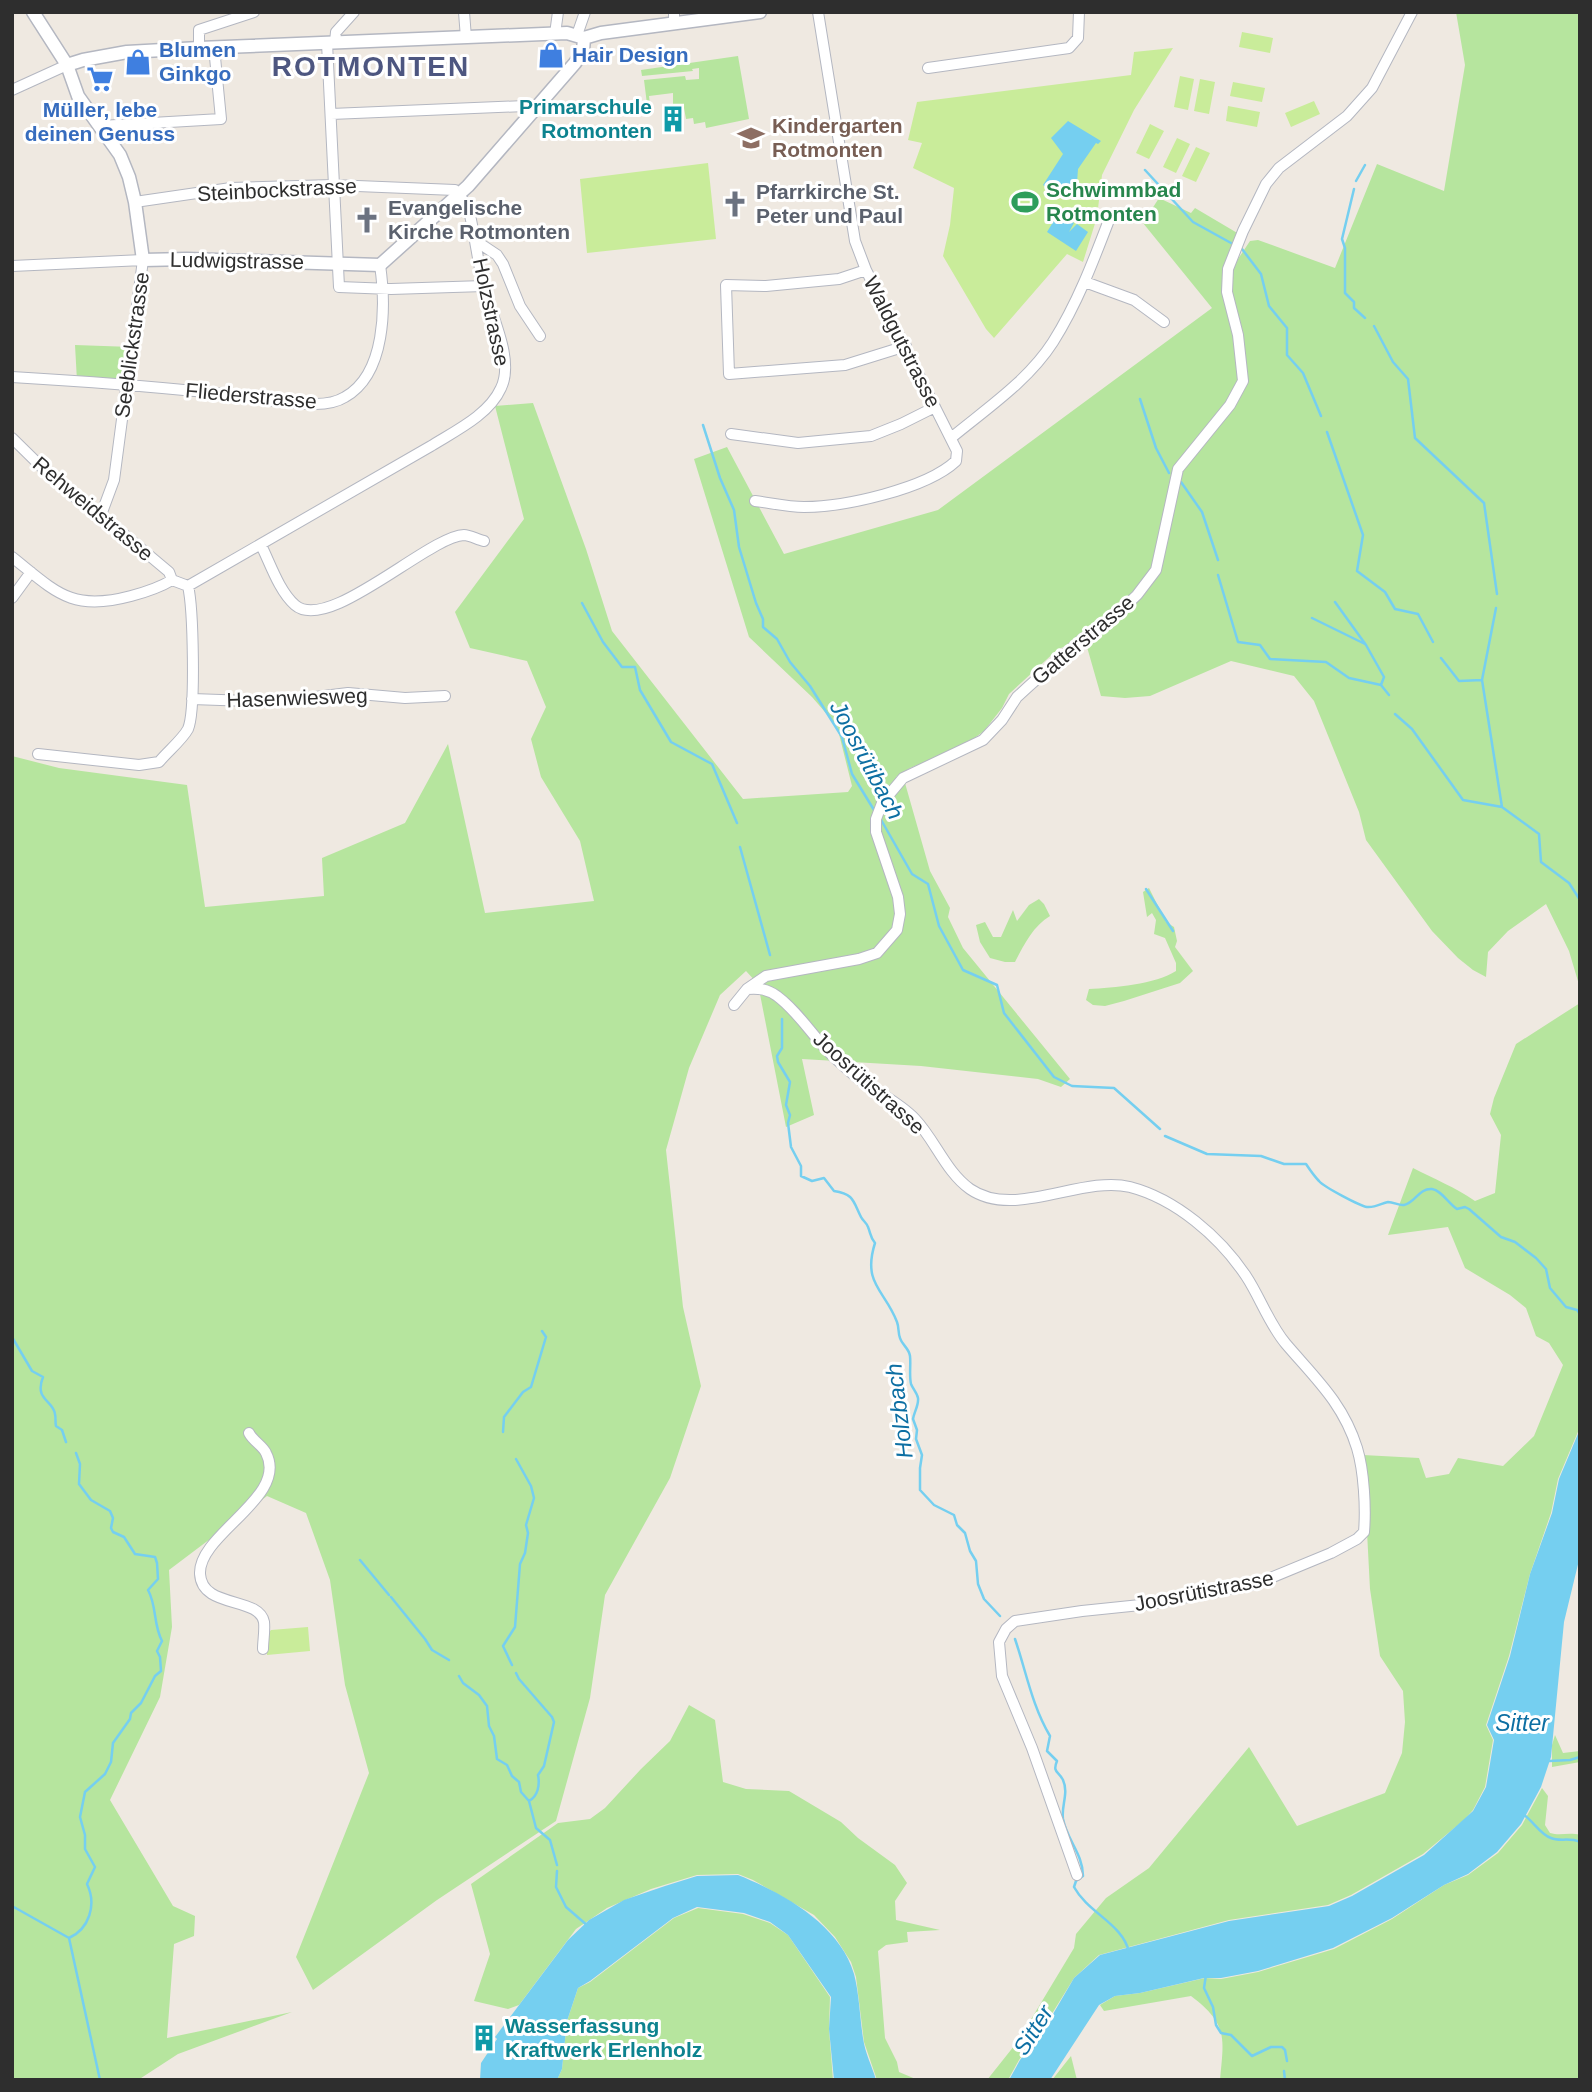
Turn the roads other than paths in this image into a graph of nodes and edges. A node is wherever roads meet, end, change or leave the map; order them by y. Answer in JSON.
{"nodes":[{"id":1,"x":33,"y":12,"type":"edge"},
{"id":2,"x":254,"y":12,"type":"edge"},
{"id":3,"x":354,"y":12,"type":"edge"},
{"id":4,"x":464,"y":12,"type":"edge"},
{"id":5,"x":558,"y":12,"type":"edge"},
{"id":6,"x":585,"y":12,"type":"edge"},
{"id":7,"x":760,"y":12,"type":"edge"},
{"id":8,"x":818,"y":12,"type":"edge"},
{"id":9,"x":1079,"y":12,"type":"edge"},
{"id":10,"x":1412,"y":12,"type":"edge"},
{"id":11,"x":674,"y":18,"type":"edge"},
{"id":12,"x":555,"y":34,"type":"junction"},
{"id":13,"x":581,"y":36,"type":"junction"},
{"id":14,"x":466,"y":38,"type":"junction"},
{"id":15,"x":331,"y":42,"type":"junction"},
{"id":16,"x":214,"y":47,"type":"junction"},
{"id":17,"x":199,"y":48,"type":"junction"},
{"id":18,"x":67,"y":65,"type":"junction"},
{"id":19,"x":928,"y":68,"type":"dead end"},
{"id":20,"x":12,"y":90,"type":"edge"},
{"id":21,"x":533,"y":109,"type":"junction"},
{"id":22,"x":331,"y":114,"type":"junction"},
{"id":23,"x":100,"y":126,"type":"junction"},
{"id":24,"x":333,"y":185,"type":"junction"},
{"id":25,"x":460,"y":193,"type":"junction"},
{"id":26,"x":135,"y":202,"type":"junction"},
{"id":27,"x":1110,"y":220,"type":"dead end"},
{"id":28,"x":476,"y":241,"type":"junction"},
{"id":29,"x":143,"y":260,"type":"junction"},
{"id":30,"x":337,"y":264,"type":"junction"},
{"id":31,"x":380,"y":265,"type":"junction"},
{"id":32,"x":12,"y":266,"type":"edge"},
{"id":33,"x":866,"y":270,"type":"junction"},
{"id":34,"x":1085,"y":282,"type":"junction"},
{"id":35,"x":484,"y":286,"type":"junction"},
{"id":36,"x":382,"y":288,"type":"junction"},
{"id":37,"x":1164,"y":322,"type":"dead end"},
{"id":38,"x":540,"y":335,"type":"dead end"},
{"id":39,"x":906,"y":346,"type":"junction"},
{"id":40,"x":12,"y":377,"type":"edge"},
{"id":41,"x":127,"y":386,"type":"junction"},
{"id":42,"x":935,"y":407,"type":"junction"},
{"id":43,"x":731,"y":434,"type":"dead end"},
{"id":44,"x":12,"y":438,"type":"edge"},
{"id":45,"x":951,"y":438,"type":"junction"},
{"id":46,"x":755,"y":501,"type":"dead end"},
{"id":47,"x":101,"y":515,"type":"junction"},
{"id":48,"x":484,"y":541,"type":"dead end"},
{"id":49,"x":261,"y":545,"type":"junction"},
{"id":50,"x":12,"y":556,"type":"edge"},
{"id":51,"x":31,"y":572,"type":"junction"},
{"id":52,"x":172,"y":580,"type":"junction"},
{"id":53,"x":188,"y":586,"type":"junction"},
{"id":54,"x":12,"y":598,"type":"edge"},
{"id":55,"x":445,"y":696,"type":"dead end"},
{"id":56,"x":192,"y":699,"type":"junction"},
{"id":57,"x":38,"y":754,"type":"dead end"},
{"id":58,"x":747,"y":989,"type":"junction"},
{"id":59,"x":734,"y":1005,"type":"dead end"},
{"id":60,"x":249,"y":1433,"type":"dead end"},
{"id":61,"x":263,"y":1649,"type":"dead end"},
{"id":62,"x":1077,"y":1875,"type":"dead end"}],
"edges":[{"from":1,"to":18,"type":"street","name":"Seeblickstrasse"},
{"from":2,"to":17,"type":"street"},
{"from":3,"to":15,"type":"street"},
{"from":4,"to":14,"type":"street"},
{"from":5,"to":12,"type":"street"},
{"from":6,"to":13,"type":"street"},
{"from":7,"to":11,"type":"street"},
{"from":8,"to":33,"type":"street","name":"Waldgutstrasse"},
{"from":9,"to":19,"type":"street"},
{"from":10,"to":58,"type":"street","name":"Gatterstrasse"},
{"from":11,"to":13,"type":"street"},
{"from":12,"to":13,"type":"street"},
{"from":12,"to":14,"type":"street"},
{"from":13,"to":21,"type":"street"},
{"from":14,"to":15,"type":"street"},
{"from":15,"to":16,"type":"street"},
{"from":15,"to":22,"type":"street"},
{"from":16,"to":17,"type":"street"},
{"from":16,"to":23,"type":"street"},
{"from":17,"to":18,"type":"street"},
{"from":18,"to":20,"type":"street"},
{"from":18,"to":23,"type":"street","name":"Seeblickstrasse"},
{"from":21,"to":22,"type":"street"},
{"from":21,"to":25,"type":"street"},
{"from":22,"to":24,"type":"street"},
{"from":23,"to":26,"type":"street","name":"Seeblickstrasse"},
{"from":24,"to":25,"type":"street","name":"Steinbockstrasse"},
{"from":24,"to":26,"type":"street","name":"Steinbockstrasse"},
{"from":24,"to":30,"type":"street"},
{"from":25,"to":28,"type":"street","name":"Holzstrasse"},
{"from":25,"to":31,"type":"street"},
{"from":26,"to":29,"type":"street","name":"Seeblickstrasse"},
{"from":27,"to":34,"type":"street"},
{"from":28,"to":35,"type":"street","name":"Holzstrasse"},
{"from":28,"to":38,"type":"street"},
{"from":29,"to":30,"type":"street","name":"Ludwigstrasse"},
{"from":29,"to":32,"type":"street","name":"Ludwigstrasse"},
{"from":29,"to":41,"type":"street","name":"Seeblickstrasse"},
{"from":30,"to":31,"type":"street","name":"Ludwigstrasse"},
{"from":30,"to":36,"type":"street"},
{"from":31,"to":36,"type":"street","name":"Fliederstrasse"},
{"from":33,"to":39,"type":"street","name":"Waldgutstrasse"},
{"from":33,"to":39,"type":"street"},
{"from":34,"to":37,"type":"street"},
{"from":34,"to":45,"type":"street"},
{"from":35,"to":36,"type":"street"},
{"from":35,"to":49,"type":"street","name":"Holzstrasse"},
{"from":36,"to":41,"type":"street","name":"Fliederstrasse"},
{"from":39,"to":42,"type":"street","name":"Waldgutstrasse"},
{"from":40,"to":41,"type":"street","name":"Fliederstrasse"},
{"from":41,"to":47,"type":"street","name":"Seeblickstrasse"},
{"from":42,"to":43,"type":"street"},
{"from":42,"to":45,"type":"street","name":"Waldgutstrasse"},
{"from":44,"to":47,"type":"street","name":"Rehweidstrasse"},
{"from":45,"to":46,"type":"street"},
{"from":47,"to":52,"type":"street","name":"Rehweidstrasse"},
{"from":48,"to":49,"type":"street"},
{"from":49,"to":53,"type":"street","name":"Holzstrasse"},
{"from":50,"to":51,"type":"street"},
{"from":51,"to":52,"type":"street"},
{"from":51,"to":54,"type":"street"},
{"from":52,"to":53,"type":"street"},
{"from":53,"to":56,"type":"street"},
{"from":55,"to":56,"type":"street","name":"Hasenwiesweg"},
{"from":56,"to":57,"type":"street"},
{"from":58,"to":59,"type":"street","name":"Gatterstrasse"},
{"from":58,"to":62,"type":"street","name":"Joosrütistrasse"},
{"from":60,"to":61,"type":"street"}]}
